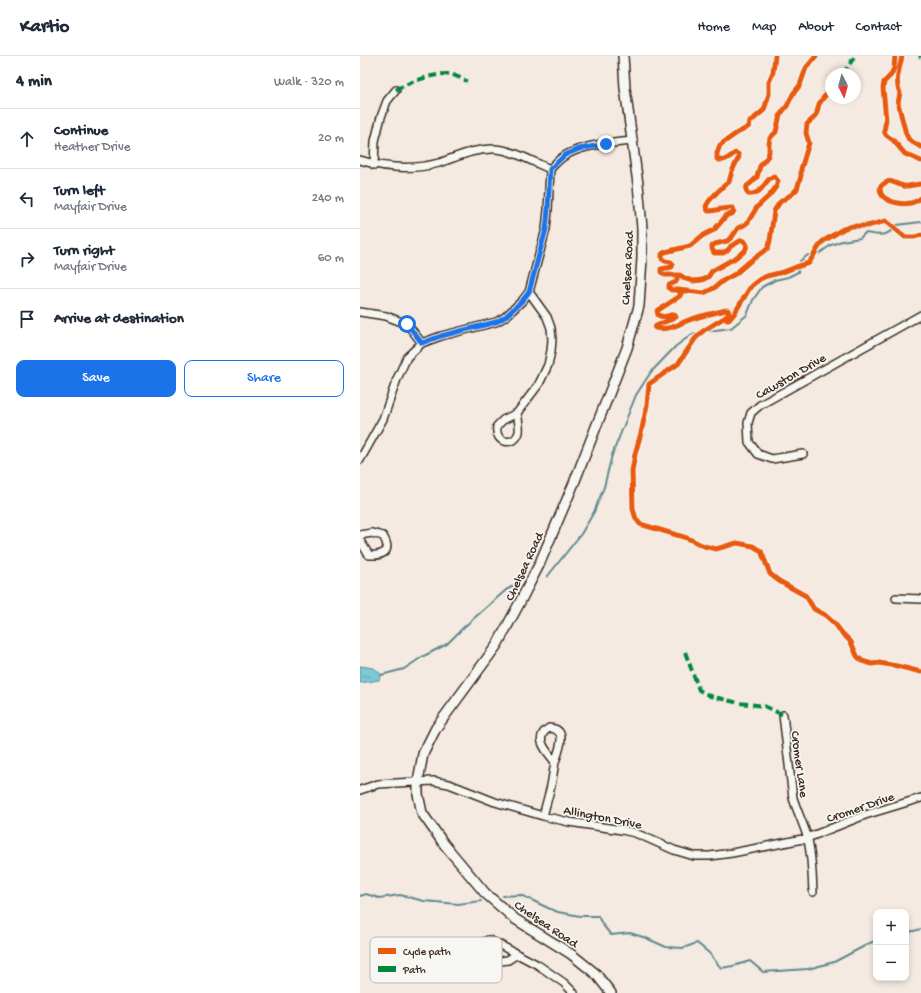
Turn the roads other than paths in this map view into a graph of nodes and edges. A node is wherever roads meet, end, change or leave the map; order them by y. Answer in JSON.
{"nodes":[{"id":1,"x":623,"y":56,"type":"edge"},
{"id":2,"x":396,"y":90,"type":"dead end"},
{"id":3,"x":633,"y":141,"type":"junction"},
{"id":4,"x":360,"y":160,"type":"edge"},
{"id":5,"x":374,"y":165,"type":"junction"},
{"id":6,"x":550,"y":169,"type":"junction"},
{"id":7,"x":529,"y":292,"type":"junction"},
{"id":8,"x":360,"y":312,"type":"edge"},
{"id":9,"x":921,"y":315,"type":"edge"},
{"id":10,"x":422,"y":343,"type":"junction"},
{"id":11,"x":517,"y":413,"type":"dead end"},
{"id":12,"x":803,"y":454,"type":"dead end"},
{"id":13,"x":360,"y":460,"type":"edge"},
{"id":14,"x":360,"y":535,"type":"edge"},
{"id":15,"x":360,"y":541,"type":"edge"},
{"id":16,"x":896,"y":598,"type":"dead end"},
{"id":17,"x":921,"y":599,"type":"edge"},
{"id":18,"x":783,"y":715,"type":"dead end"},
{"id":19,"x":555,"y":762,"type":"dead end"},
{"id":20,"x":418,"y":781,"type":"junction"},
{"id":21,"x":360,"y":790,"type":"edge"},
{"id":22,"x":921,"y":798,"type":"edge"},
{"id":23,"x":543,"y":816,"type":"junction"},
{"id":24,"x":808,"y":838,"type":"junction"},
{"id":25,"x":814,"y":892,"type":"dead end"},
{"id":26,"x":502,"y":946,"type":"edge"},
{"id":27,"x":517,"y":954,"type":"junction"},
{"id":28,"x":502,"y":961,"type":"edge"},
{"id":29,"x":574,"y":993,"type":"edge"},
{"id":30,"x":610,"y":993,"type":"edge"}],
"edges":[{"from":1,"to":3,"type":"street","name":"Chelsea Road"},
{"from":2,"to":5,"type":"street"},
{"from":3,"to":6,"type":"street"},
{"from":3,"to":20,"type":"street","name":"Chelsea Road"},
{"from":4,"to":5,"type":"street"},
{"from":5,"to":6,"type":"street"},
{"from":6,"to":7,"type":"street"},
{"from":7,"to":10,"type":"street"},
{"from":7,"to":11,"type":"street"},
{"from":8,"to":10,"type":"street"},
{"from":9,"to":12,"type":"street","name":"Cawston Drive"},
{"from":10,"to":13,"type":"street"},
{"from":14,"to":15,"type":"street"},
{"from":16,"to":17,"type":"street"},
{"from":18,"to":24,"type":"street","name":"Cromer Lane"},
{"from":19,"to":23,"type":"street"},
{"from":20,"to":21,"type":"street","name":"Allington Drive"},
{"from":20,"to":23,"type":"street","name":"Allington Drive"},
{"from":20,"to":30,"type":"street","name":"Chelsea Road"},
{"from":22,"to":24,"type":"street","name":"Cromer Drive"},
{"from":23,"to":24,"type":"street","name":"Allington Drive"},
{"from":24,"to":25,"type":"street","name":"Cromer Lane"},
{"from":26,"to":27,"type":"street"},
{"from":27,"to":28,"type":"street"},
{"from":27,"to":29,"type":"street"}]}
